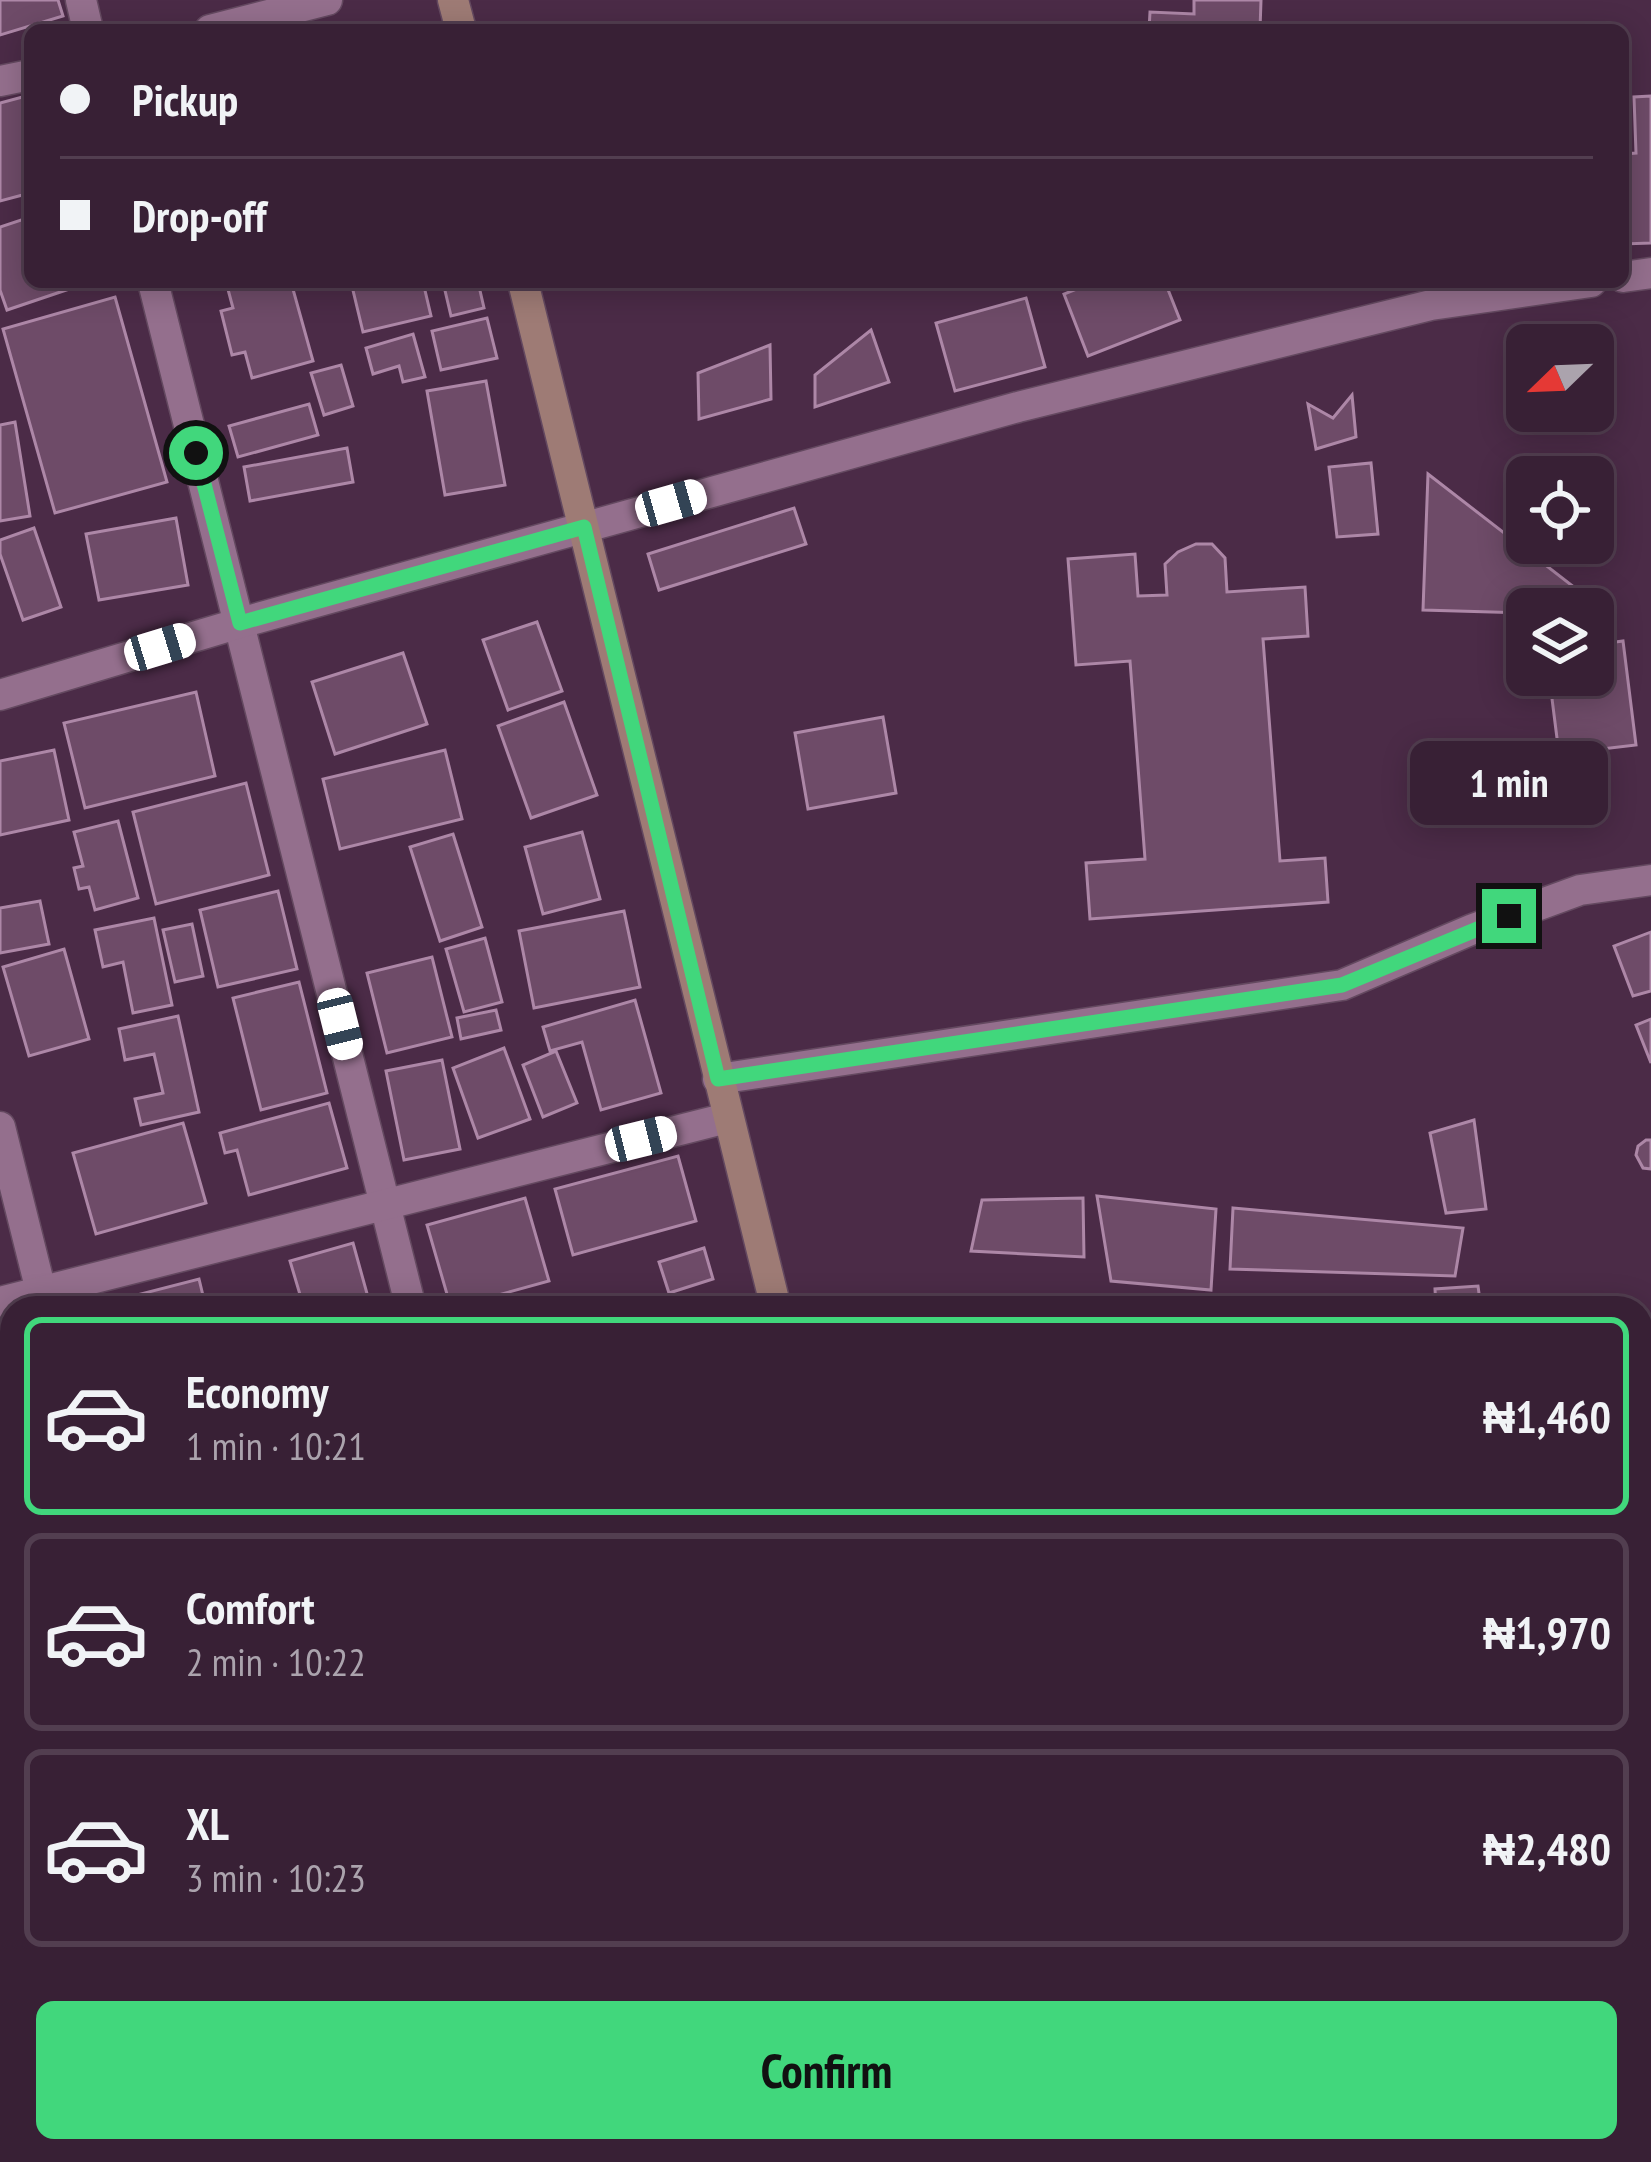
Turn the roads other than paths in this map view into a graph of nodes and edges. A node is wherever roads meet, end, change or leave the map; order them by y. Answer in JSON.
{"nodes":[{"id":1,"x":327,"y":0,"type":"edge"},
{"id":2,"x":233,"y":24,"type":"edge"},
{"id":3,"x":155,"y":288,"type":"edge"},
{"id":4,"x":524,"y":288,"type":"edge"},
{"id":5,"x":1549,"y":288,"type":"edge"},
{"id":6,"x":584,"y":527,"type":"junction"},
{"id":7,"x":240,"y":623,"type":"junction"},
{"id":8,"x":0,"y":695,"type":"edge"},
{"id":9,"x":1651,"y":880,"type":"edge"},
{"id":10,"x":718,"y":1079,"type":"junction"},
{"id":11,"x":727,"y":1118,"type":"junction"},
{"id":12,"x":0,"y":1126,"type":"edge"},
{"id":13,"x":384,"y":1202,"type":"junction"},
{"id":14,"x":42,"y":1296,"type":"edge"},
{"id":15,"x":57,"y":1296,"type":"edge"},
{"id":16,"x":408,"y":1296,"type":"edge"},
{"id":17,"x":773,"y":1296,"type":"edge"}],
"edges":[{"from":1,"to":2,"type":"street"},
{"from":3,"to":7,"type":"street"},
{"from":4,"to":6,"type":"street"},
{"from":5,"to":6,"type":"street"},
{"from":6,"to":7,"type":"street"},
{"from":6,"to":10,"type":"street"},
{"from":7,"to":8,"type":"street"},
{"from":7,"to":13,"type":"street"},
{"from":9,"to":10,"type":"street"},
{"from":10,"to":11,"type":"street"},
{"from":11,"to":13,"type":"street"},
{"from":11,"to":17,"type":"street"},
{"from":12,"to":14,"type":"street"},
{"from":13,"to":15,"type":"street"},
{"from":13,"to":16,"type":"street"}]}
